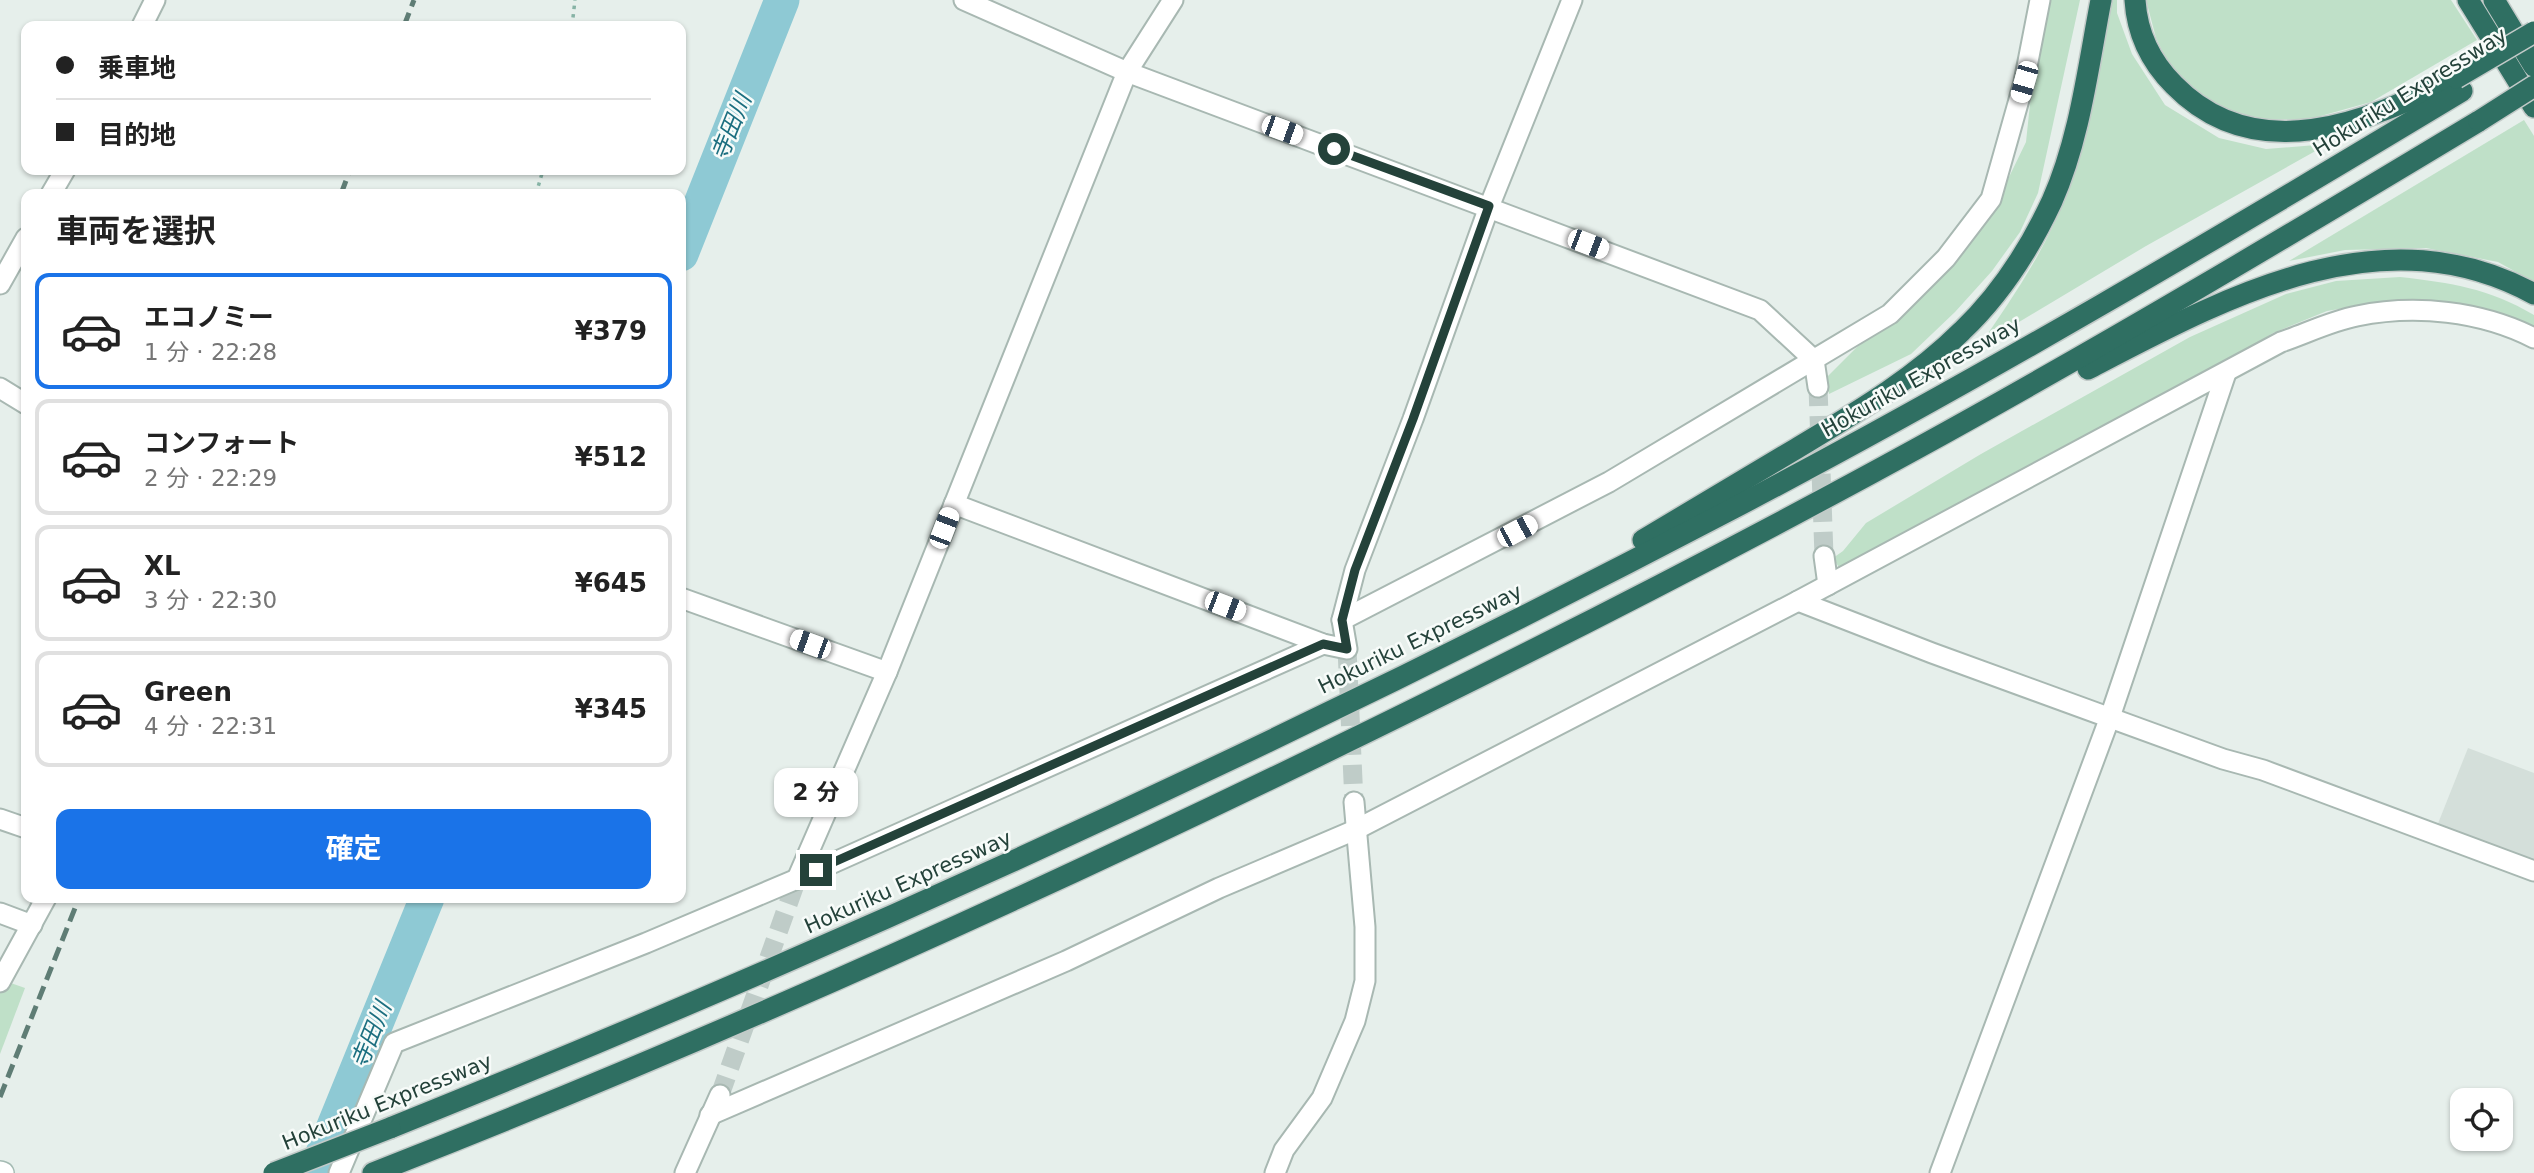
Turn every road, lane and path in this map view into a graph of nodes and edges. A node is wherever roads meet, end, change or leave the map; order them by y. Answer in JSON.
{"nodes":[{"id":1,"x":155,"y":0,"type":"edge"},
{"id":2,"x":575,"y":0,"type":"edge"},
{"id":3,"x":964,"y":0,"type":"edge"},
{"id":4,"x":1174,"y":0,"type":"edge"},
{"id":5,"x":1572,"y":0,"type":"edge"},
{"id":6,"x":2040,"y":0,"type":"edge"},
{"id":7,"x":2101,"y":0,"type":"edge"},
{"id":8,"x":2136,"y":0,"type":"edge"},
{"id":9,"x":2468,"y":0,"type":"edge"},
{"id":10,"x":2494,"y":0,"type":"edge"},
{"id":11,"x":144,"y":21,"type":"edge"},
{"id":12,"x":573,"y":21,"type":"edge"},
{"id":13,"x":2534,"y":32,"type":"edge"},
{"id":14,"x":2534,"y":44,"type":"edge"},
{"id":15,"x":2534,"y":66,"type":"edge"},
{"id":16,"x":1127,"y":72,"type":"junction"},
{"id":17,"x":2459,"y":85,"type":"junction"},
{"id":18,"x":2534,"y":86,"type":"edge"},
{"id":19,"x":2534,"y":107,"type":"edge"},
{"id":20,"x":1489,"y":206,"type":"junction"},
{"id":21,"x":21,"y":247,"type":"edge"},
{"id":22,"x":0,"y":284,"type":"edge"},
{"id":23,"x":2534,"y":294,"type":"edge"},
{"id":24,"x":2534,"y":338,"type":"edge"},
{"id":25,"x":1814,"y":360,"type":"junction"},
{"id":26,"x":2226,"y":373,"type":"junction"},
{"id":27,"x":1818,"y":387,"type":"tunnel mouth"},
{"id":28,"x":0,"y":388,"type":"edge"},
{"id":29,"x":21,"y":401,"type":"edge"},
{"id":30,"x":954,"y":504,"type":"junction"},
{"id":31,"x":1730,"y":549,"type":"junction"},
{"id":32,"x":1824,"y":556,"type":"tunnel mouth"},
{"id":33,"x":1828,"y":585,"type":"junction"},
{"id":34,"x":686,"y":600,"type":"edge"},
{"id":35,"x":1798,"y":601,"type":"junction"},
{"id":36,"x":1342,"y":620,"type":"junction"},
{"id":37,"x":1323,"y":644,"type":"junction"},
{"id":38,"x":1467,"y":645,"type":"junction"},
{"id":39,"x":887,"y":672,"type":"junction"},
{"id":40,"x":2110,"y":717,"type":"junction"},
{"id":41,"x":1354,"y":802,"type":"tunnel mouth"},
{"id":42,"x":0,"y":819,"type":"edge"},
{"id":43,"x":21,"y":826,"type":"edge"},
{"id":44,"x":1355,"y":830,"type":"junction"},
{"id":45,"x":2534,"y":871,"type":"edge"},
{"id":46,"x":797,"y":878,"type":"junction"},
{"id":47,"x":44,"y":903,"type":"edge"},
{"id":48,"x":0,"y":912,"type":"edge"},
{"id":49,"x":32,"y":925,"type":"junction"},
{"id":50,"x":0,"y":982,"type":"edge"},
{"id":51,"x":720,"y":1095,"type":"tunnel mouth"},
{"id":52,"x":710,"y":1115,"type":"junction"},
{"id":53,"x":377,"y":1172,"type":"edge"},
{"id":54,"x":274,"y":1173,"type":"edge"},
{"id":55,"x":339,"y":1173,"type":"edge"},
{"id":56,"x":685,"y":1173,"type":"edge"},
{"id":57,"x":1275,"y":1173,"type":"edge"},
{"id":58,"x":1940,"y":1173,"type":"edge"}],
"edges":[{"from":1,"to":11,"type":"street"},
{"from":2,"to":12,"type":"path"},
{"from":3,"to":16,"type":"street"},
{"from":4,"to":16,"type":"street"},
{"from":5,"to":20,"type":"street"},
{"from":6,"to":25,"type":"street"},
{"from":7,"to":38,"type":"highway"},
{"from":8,"to":17,"type":"highway"},
{"from":9,"to":19,"type":"highway"},
{"from":10,"to":15,"type":"highway"},
{"from":13,"to":17,"type":"highway","bridge":true},
{"from":14,"to":17,"type":"highway","name":"Hokuriku Expressway"},
{"from":16,"to":20,"type":"street"},
{"from":16,"to":30,"type":"street"},
{"from":17,"to":38,"type":"highway","name":"Hokuriku Expressway"},
{"from":18,"to":31,"type":"highway","bridge":true},
{"from":20,"to":25,"type":"street"},
{"from":20,"to":36,"type":"street"},
{"from":21,"to":22,"type":"street"},
{"from":23,"to":31,"type":"highway"},
{"from":24,"to":26,"type":"street"},
{"from":25,"to":27,"type":"street"},
{"from":25,"to":36,"type":"street"},
{"from":26,"to":33,"type":"street"},
{"from":26,"to":40,"type":"street"},
{"from":28,"to":29,"type":"street"},
{"from":30,"to":37,"type":"street"},
{"from":30,"to":39,"type":"street"},
{"from":31,"to":53,"type":"highway"},
{"from":32,"to":33,"type":"street"},
{"from":33,"to":35,"type":"street"},
{"from":34,"to":39,"type":"street"},
{"from":35,"to":40,"type":"street"},
{"from":35,"to":44,"type":"street"},
{"from":36,"to":37,"type":"street"},
{"from":37,"to":46,"type":"street"},
{"from":38,"to":54,"type":"highway","name":"Hokuriku Expressway","bridge":true},
{"from":39,"to":46,"type":"street"},
{"from":40,"to":45,"type":"street"},
{"from":40,"to":58,"type":"street"},
{"from":41,"to":44,"type":"street"},
{"from":42,"to":43,"type":"street"},
{"from":44,"to":52,"type":"street"},
{"from":44,"to":57,"type":"street"},
{"from":46,"to":55,"type":"street"},
{"from":47,"to":49,"type":"street"},
{"from":48,"to":49,"type":"street"},
{"from":49,"to":50,"type":"street"},
{"from":51,"to":52,"type":"street"},
{"from":52,"to":56,"type":"street"}]}
